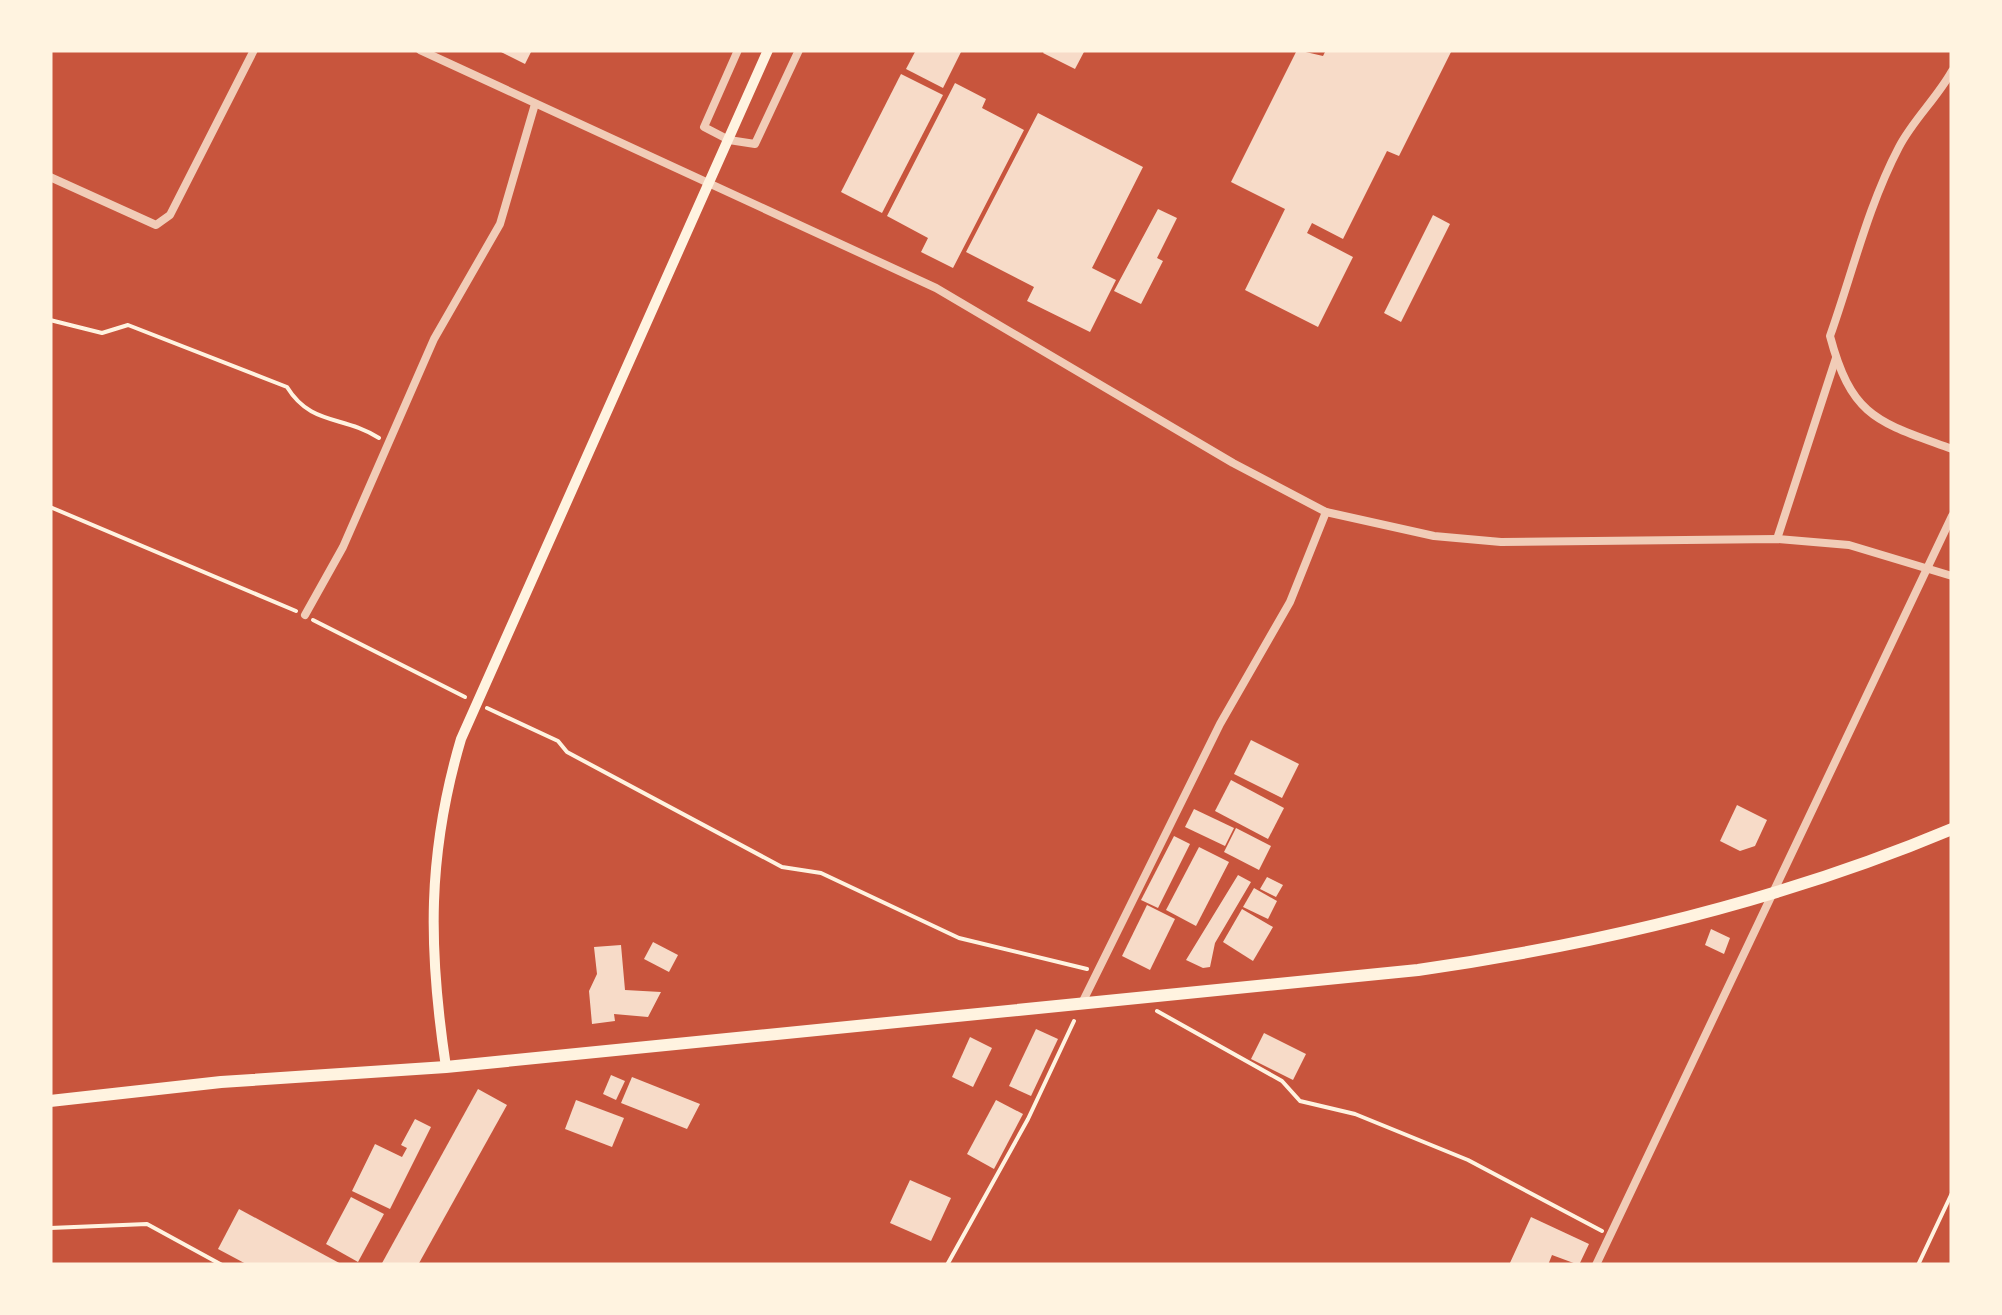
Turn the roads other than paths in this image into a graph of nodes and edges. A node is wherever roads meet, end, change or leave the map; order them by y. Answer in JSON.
{"nodes":[{"id":1,"x":254,"y":50,"type":"edge"},
{"id":2,"x":420,"y":50,"type":"edge"},
{"id":3,"x":738,"y":50,"type":"edge"},
{"id":4,"x":768,"y":50,"type":"edge"},
{"id":5,"x":798,"y":50,"type":"edge"},
{"id":6,"x":1952,"y":71,"type":"edge"},
{"id":7,"x":535,"y":104,"type":"junction"},
{"id":8,"x":729,"y":140,"type":"junction"},
{"id":9,"x":50,"y":177,"type":"edge"},
{"id":10,"x":709,"y":186,"type":"junction"},
{"id":11,"x":1836,"y":358,"type":"junction"},
{"id":12,"x":1952,"y":450,"type":"edge"},
{"id":13,"x":1326,"y":512,"type":"junction"},
{"id":14,"x":1952,"y":516,"type":"edge"},
{"id":15,"x":1777,"y":539,"type":"junction"},
{"id":16,"x":1927,"y":570,"type":"junction"},
{"id":17,"x":1952,"y":576,"type":"edge"},
{"id":18,"x":305,"y":615,"type":"road end"},
{"id":19,"x":1952,"y":829,"type":"edge"},
{"id":20,"x":1776,"y":891,"type":"junction"},
{"id":21,"x":1082,"y":1003,"type":"junction"},
{"id":22,"x":446,"y":1067,"type":"junction"},
{"id":23,"x":50,"y":1101,"type":"edge"},
{"id":24,"x":1596,"y":1265,"type":"edge"}],
"edges":[{"from":1,"to":9,"type":"street"},
{"from":2,"to":7,"type":"street"},
{"from":3,"to":8,"type":"street"},
{"from":4,"to":8,"type":"main road"},
{"from":5,"to":8,"type":"street"},
{"from":6,"to":11,"type":"street"},
{"from":7,"to":10,"type":"street"},
{"from":7,"to":18,"type":"street"},
{"from":8,"to":10,"type":"main road"},
{"from":10,"to":13,"type":"street"},
{"from":10,"to":22,"type":"main road"},
{"from":11,"to":12,"type":"street"},
{"from":11,"to":15,"type":"street"},
{"from":13,"to":15,"type":"street"},
{"from":13,"to":21,"type":"street"},
{"from":14,"to":16,"type":"street"},
{"from":15,"to":16,"type":"street"},
{"from":16,"to":17,"type":"street"},
{"from":16,"to":20,"type":"street"},
{"from":19,"to":20,"type":"highway"},
{"from":20,"to":21,"type":"highway"},
{"from":20,"to":24,"type":"street"},
{"from":21,"to":22,"type":"highway"},
{"from":22,"to":23,"type":"highway"}]}
